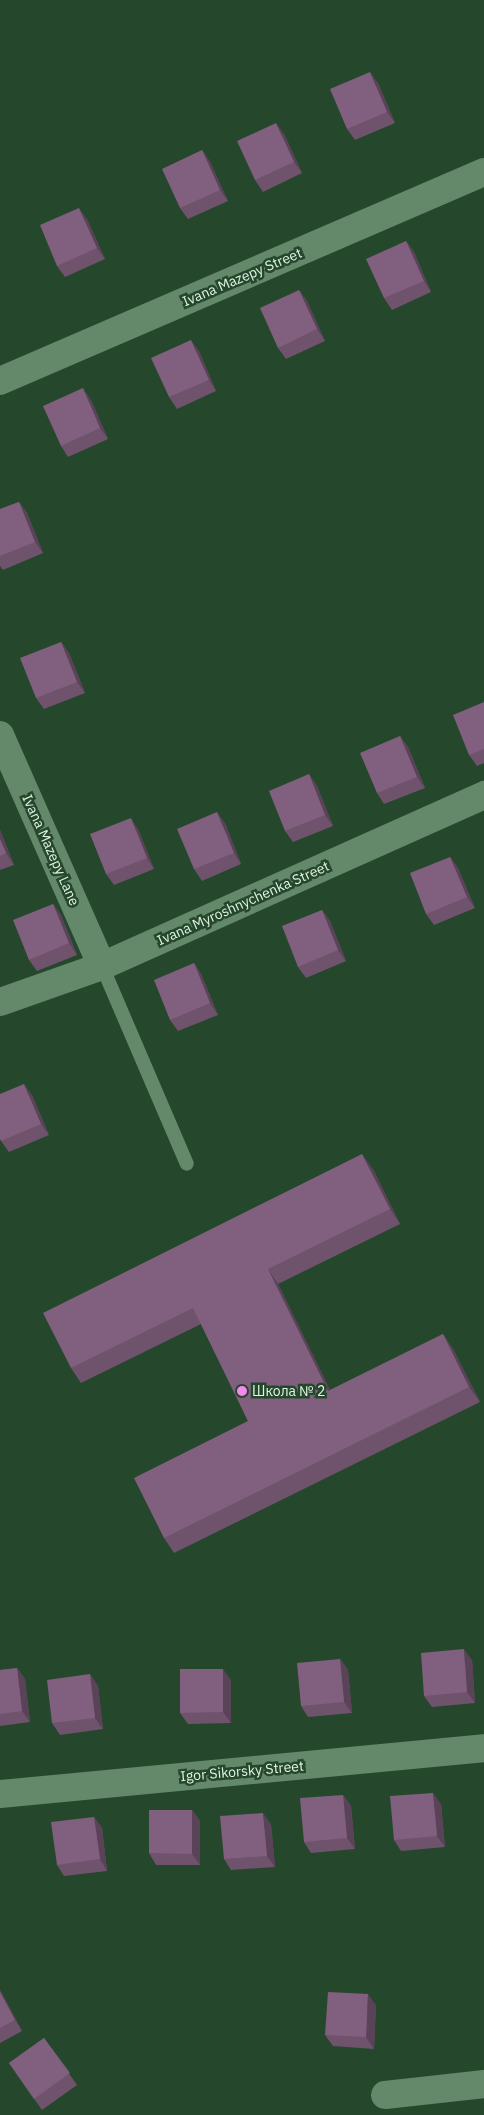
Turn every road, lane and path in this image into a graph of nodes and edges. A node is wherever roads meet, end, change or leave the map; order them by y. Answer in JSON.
{"nodes":[{"id":1,"x":484,"y":172,"type":"edge"},
{"id":2,"x":0,"y":381,"type":"edge"},
{"id":3,"x":0,"y":735,"type":"edge"},
{"id":4,"x":484,"y":796,"type":"edge"},
{"id":5,"x":102,"y":966,"type":"junction"},
{"id":6,"x":0,"y":1002,"type":"edge"},
{"id":7,"x":187,"y":1164,"type":"dead end"},
{"id":8,"x":484,"y":1748,"type":"edge"},
{"id":9,"x":0,"y":1794,"type":"edge"},
{"id":10,"x":484,"y":2084,"type":"edge"},
{"id":11,"x":385,"y":2095,"type":"dead end"}],
"edges":[{"from":1,"to":2,"type":"street","name":"Ivana Mazepy Street"},
{"from":3,"to":5,"type":"street","name":"Ivana Mazepy Lane"},
{"from":4,"to":5,"type":"street","name":"Ivana Myroshnychenka Street"},
{"from":5,"to":6,"type":"street","name":"Ivana Myroshnychenka Street"},
{"from":5,"to":7,"type":"lane"},
{"from":8,"to":9,"type":"street","name":"Igor Sikorsky Street"},
{"from":10,"to":11,"type":"street"}]}
